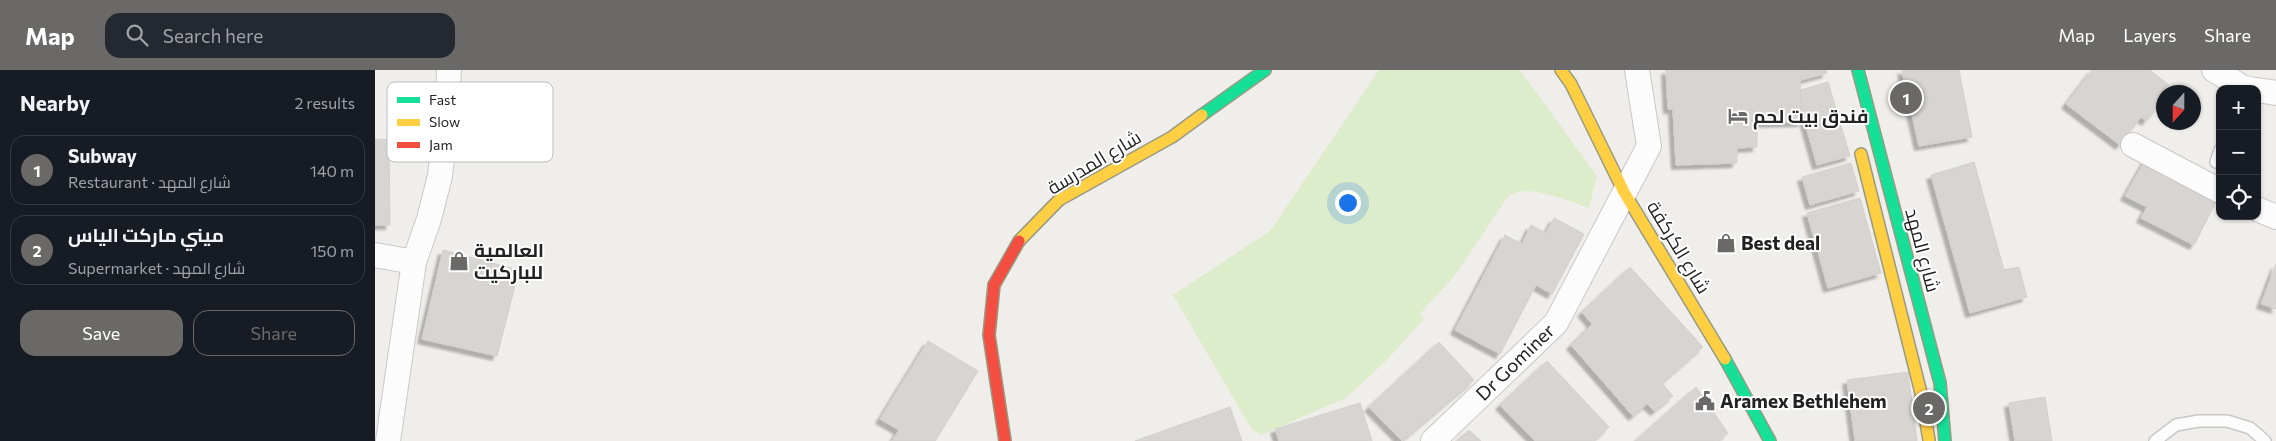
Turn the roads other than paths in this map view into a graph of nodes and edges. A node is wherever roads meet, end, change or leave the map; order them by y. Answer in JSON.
{"nodes":[{"id":1,"x":1265,"y":70,"type":"edge"},
{"id":2,"x":1561,"y":70,"type":"edge"},
{"id":3,"x":1637,"y":70,"type":"edge"},
{"id":4,"x":1858,"y":70,"type":"edge"},
{"id":5,"x":2214,"y":70,"type":"edge"},
{"id":6,"x":2241,"y":85,"type":"edge"},
{"id":7,"x":2261,"y":91,"type":"edge"},
{"id":8,"x":2276,"y":93,"type":"edge"},
{"id":9,"x":1858,"y":144,"type":"dead end"},
{"id":10,"x":2133,"y":144,"type":"dead end"},
{"id":11,"x":441,"y":162,"type":"edge"},
{"id":12,"x":2216,"y":189,"type":"edge"},
{"id":13,"x":1624,"y":192,"type":"junction"},
{"id":14,"x":2261,"y":211,"type":"edge"},
{"id":15,"x":2276,"y":217,"type":"edge"},
{"id":16,"x":375,"y":255,"type":"edge"},
{"id":17,"x":414,"y":262,"type":"junction"},
{"id":18,"x":388,"y":441,"type":"edge"},
{"id":19,"x":1005,"y":441,"type":"edge"},
{"id":20,"x":1433,"y":441,"type":"edge"},
{"id":21,"x":1770,"y":441,"type":"edge"},
{"id":22,"x":1929,"y":441,"type":"edge"},
{"id":23,"x":1945,"y":441,"type":"edge"},
{"id":24,"x":2155,"y":441,"type":"edge"},
{"id":25,"x":2265,"y":441,"type":"edge"}],
"edges":[{"from":1,"to":19,"type":"street","name":"شارع المدرسة"},
{"from":2,"to":13,"type":"street","name":"شارع الكركفة"},
{"from":3,"to":13,"type":"street","name":"Dr Gominer"},
{"from":4,"to":23,"type":"street","name":"شارع المهد"},
{"from":5,"to":6,"type":"street"},
{"from":7,"to":8,"type":"street"},
{"from":9,"to":22,"type":"street","name":"شارع المهد"},
{"from":10,"to":12,"type":"street"},
{"from":11,"to":17,"type":"street"},
{"from":13,"to":20,"type":"street","name":"Dr Gominer"},
{"from":13,"to":21,"type":"street","name":"شارع الكركفة"},
{"from":14,"to":15,"type":"street"},
{"from":16,"to":17,"type":"street"},
{"from":17,"to":18,"type":"street"},
{"from":24,"to":25,"type":"lane"}]}
